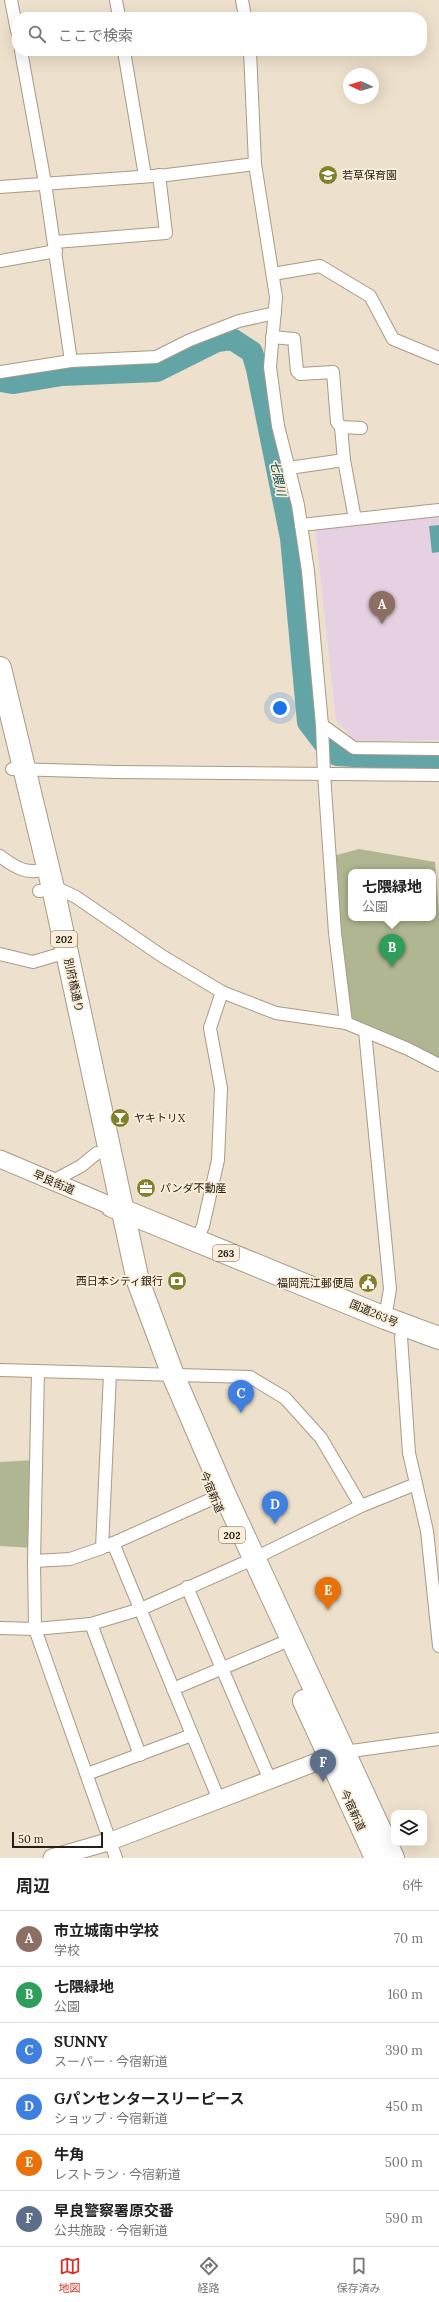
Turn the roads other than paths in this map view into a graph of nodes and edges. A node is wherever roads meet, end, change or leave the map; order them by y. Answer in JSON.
{"nodes":[{"id":1,"x":11,"y":0,"type":"edge"},
{"id":2,"x":116,"y":0,"type":"edge"},
{"id":3,"x":242,"y":0,"type":"edge"},
{"id":4,"x":13,"y":12,"type":"edge"},
{"id":5,"x":118,"y":12,"type":"edge"},
{"id":6,"x":244,"y":12,"type":"edge"},
{"id":7,"x":22,"y":56,"type":"edge"},
{"id":8,"x":125,"y":56,"type":"edge"},
{"id":9,"x":250,"y":56,"type":"edge"},
{"id":10,"x":255,"y":164,"type":"junction"},
{"id":11,"x":159,"y":175,"type":"junction"},
{"id":12,"x":145,"y":176,"type":"junction"},
{"id":13,"x":45,"y":183,"type":"junction"},
{"id":14,"x":0,"y":187,"type":"edge"},
{"id":15,"x":55,"y":247,"type":"junction"},
{"id":16,"x":0,"y":261,"type":"edge"},
{"id":17,"x":273,"y":274,"type":"junction"},
{"id":18,"x":274,"y":313,"type":"junction"},
{"id":19,"x":272,"y":337,"type":"junction"},
{"id":20,"x":439,"y":358,"type":"edge"},
{"id":21,"x":72,"y":361,"type":"junction"},
{"id":22,"x":0,"y":372,"type":"edge"},
{"id":23,"x":341,"y":428,"type":"junction"},
{"id":24,"x":361,"y":428,"type":"dead end"},
{"id":25,"x":344,"y":460,"type":"junction"},
{"id":26,"x":289,"y":468,"type":"junction"},
{"id":27,"x":439,"y":510,"type":"edge"},
{"id":28,"x":355,"y":519,"type":"junction"},
{"id":29,"x":301,"y":525,"type":"junction"},
{"id":30,"x":0,"y":668,"type":"edge"},
{"id":31,"x":0,"y":722,"type":"edge"},
{"id":32,"x":323,"y":730,"type":"junction"},
{"id":33,"x":439,"y":749,"type":"edge"},
{"id":34,"x":18,"y":769,"type":"junction"},
{"id":35,"x":324,"y":774,"type":"junction"},
{"id":36,"x":439,"y":775,"type":"edge"},
{"id":37,"x":0,"y":856,"type":"edge"},
{"id":38,"x":43,"y":880,"type":"junction"},
{"id":39,"x":61,"y":953,"type":"junction"},
{"id":40,"x":0,"y":954,"type":"edge"},
{"id":41,"x":222,"y":992,"type":"junction"},
{"id":42,"x":346,"y":1023,"type":"junction"},
{"id":43,"x":365,"y":1031,"type":"junction"},
{"id":44,"x":439,"y":1065,"type":"edge"},
{"id":45,"x":97,"y":1153,"type":"junction"},
{"id":46,"x":0,"y":1159,"type":"edge"},
{"id":47,"x":53,"y":1181,"type":"junction"},
{"id":48,"x":115,"y":1207,"type":"junction"},
{"id":49,"x":196,"y":1241,"type":"junction"},
{"id":50,"x":385,"y":1318,"type":"junction"},
{"id":51,"x":406,"y":1326,"type":"junction"},
{"id":52,"x":439,"y":1338,"type":"edge"},
{"id":53,"x":0,"y":1370,"type":"edge"},
{"id":54,"x":38,"y":1371,"type":"junction"},
{"id":55,"x":110,"y":1373,"type":"junction"},
{"id":56,"x":168,"y":1375,"type":"junction"},
{"id":57,"x":416,"y":1484,"type":"junction"},
{"id":58,"x":214,"y":1498,"type":"junction"},
{"id":59,"x":361,"y":1506,"type":"junction"},
{"id":60,"x":433,"y":1530,"type":"edge"},
{"id":61,"x":108,"y":1546,"type":"junction"},
{"id":62,"x":249,"y":1560,"type":"junction"},
{"id":63,"x":34,"y":1561,"type":"junction"},
{"id":64,"x":187,"y":1588,"type":"junction"},
{"id":65,"x":437,"y":1602,"type":"edge"},
{"id":66,"x":141,"y":1609,"type":"junction"},
{"id":67,"x":91,"y":1624,"type":"junction"},
{"id":68,"x":0,"y":1628,"type":"edge"},
{"id":69,"x":35,"y":1629,"type":"junction"},
{"id":70,"x":280,"y":1644,"type":"junction"},
{"id":71,"x":439,"y":1646,"type":"edge"},
{"id":72,"x":223,"y":1668,"type":"junction"},
{"id":73,"x":174,"y":1689,"type":"junction"},
{"id":74,"x":192,"y":1736,"type":"junction"},
{"id":75,"x":439,"y":1740,"type":"edge"},
{"id":76,"x":140,"y":1755,"type":"junction"},
{"id":77,"x":336,"y":1755,"type":"junction"},
{"id":78,"x":87,"y":1774,"type":"junction"},
{"id":79,"x":270,"y":1780,"type":"junction"},
{"id":80,"x":219,"y":1800,"type":"junction"},
{"id":81,"x":111,"y":1841,"type":"junction"},
{"id":82,"x":52,"y":1858,"type":"edge"},
{"id":83,"x":116,"y":1858,"type":"edge"},
{"id":84,"x":376,"y":1858,"type":"edge"},
{"id":85,"x":393,"y":1858,"type":"edge"}],
"edges":[{"from":1,"to":4,"type":"street"},
{"from":2,"to":5,"type":"street"},
{"from":3,"to":6,"type":"street"},
{"from":7,"to":13,"type":"street"},
{"from":8,"to":12,"type":"street"},
{"from":9,"to":10,"type":"street"},
{"from":10,"to":11,"type":"street"},
{"from":10,"to":17,"type":"street"},
{"from":11,"to":12,"type":"street"},
{"from":11,"to":15,"type":"street"},
{"from":12,"to":13,"type":"street"},
{"from":13,"to":14,"type":"street"},
{"from":13,"to":15,"type":"street"},
{"from":15,"to":16,"type":"street"},
{"from":15,"to":21,"type":"street"},
{"from":17,"to":18,"type":"street"},
{"from":17,"to":20,"type":"street"},
{"from":18,"to":19,"type":"street"},
{"from":18,"to":21,"type":"street"},
{"from":19,"to":23,"type":"street"},
{"from":19,"to":26,"type":"street"},
{"from":21,"to":22,"type":"street"},
{"from":23,"to":24,"type":"street"},
{"from":23,"to":25,"type":"street"},
{"from":25,"to":26,"type":"street"},
{"from":25,"to":28,"type":"street"},
{"from":26,"to":29,"type":"street"},
{"from":27,"to":28,"type":"street"},
{"from":28,"to":29,"type":"street"},
{"from":29,"to":32,"type":"street"},
{"from":30,"to":34,"type":"highway","name":"別府橋通り","number":"202"},
{"from":31,"to":34,"type":"highway","name":"別府橋通り","number":"202"},
{"from":32,"to":33,"type":"street"},
{"from":32,"to":35,"type":"street"},
{"from":34,"to":35,"type":"street"},
{"from":34,"to":38,"type":"highway","name":"別府橋通り","number":"202"},
{"from":35,"to":36,"type":"street"},
{"from":35,"to":42,"type":"street"},
{"from":37,"to":38,"type":"street"},
{"from":38,"to":39,"type":"highway","name":"別府橋通り","number":"202"},
{"from":38,"to":41,"type":"street"},
{"from":39,"to":40,"type":"street"},
{"from":39,"to":45,"type":"highway","name":"別府橋通り","number":"202"},
{"from":39,"to":48,"type":"highway","name":"別府橋通り","number":"202"},
{"from":41,"to":42,"type":"street"},
{"from":41,"to":49,"type":"street"},
{"from":42,"to":43,"type":"street"},
{"from":43,"to":44,"type":"street"},
{"from":43,"to":50,"type":"street"},
{"from":45,"to":47,"type":"street"},
{"from":45,"to":48,"type":"highway","name":"別府橋通り","number":"202"},
{"from":46,"to":47,"type":"street","name":"早良街道"},
{"from":47,"to":48,"type":"street","name":"早良街道"},
{"from":48,"to":49,"type":"highway","name":"国道263号","number":"263"},
{"from":48,"to":56,"type":"highway","name":"今宿新道","number":"202"},
{"from":49,"to":50,"type":"highway","name":"国道263号","number":"263"},
{"from":50,"to":51,"type":"highway","name":"国道263号","number":"263"},
{"from":51,"to":52,"type":"highway","name":"国道263号","number":"263"},
{"from":51,"to":57,"type":"street"},
{"from":53,"to":54,"type":"street"},
{"from":54,"to":55,"type":"street"},
{"from":54,"to":63,"type":"street"},
{"from":55,"to":56,"type":"street"},
{"from":55,"to":61,"type":"street"},
{"from":56,"to":58,"type":"highway","name":"今宿新道","number":"202"},
{"from":56,"to":59,"type":"street"},
{"from":56,"to":62,"type":"highway","name":"今宿新道","number":"202"},
{"from":57,"to":59,"type":"street"},
{"from":57,"to":60,"type":"street"},
{"from":58,"to":61,"type":"street"},
{"from":58,"to":62,"type":"highway","name":"今宿新道","number":"202"},
{"from":59,"to":62,"type":"street"},
{"from":60,"to":65,"type":"street"},
{"from":61,"to":63,"type":"street"},
{"from":61,"to":66,"type":"street"},
{"from":62,"to":64,"type":"street"},
{"from":62,"to":70,"type":"highway","name":"今宿新道","number":"202"},
{"from":62,"to":77,"type":"highway","name":"今宿新道","number":"202"},
{"from":63,"to":69,"type":"street"},
{"from":64,"to":66,"type":"street"},
{"from":64,"to":72,"type":"street"},
{"from":65,"to":71,"type":"street"},
{"from":66,"to":67,"type":"street"},
{"from":66,"to":73,"type":"street"},
{"from":67,"to":69,"type":"street"},
{"from":67,"to":76,"type":"street"},
{"from":68,"to":69,"type":"street"},
{"from":69,"to":78,"type":"street"},
{"from":70,"to":72,"type":"street"},
{"from":70,"to":77,"type":"highway","name":"今宿新道","number":"202"},
{"from":72,"to":73,"type":"street"},
{"from":72,"to":79,"type":"street"},
{"from":73,"to":74,"type":"street"},
{"from":74,"to":76,"type":"street"},
{"from":74,"to":80,"type":"street"},
{"from":75,"to":77,"type":"street"},
{"from":76,"to":78,"type":"street"},
{"from":77,"to":79,"type":"street"},
{"from":77,"to":84,"type":"highway","name":"今宿新道","number":"202"},
{"from":77,"to":85,"type":"highway","name":"今宿新道","number":"202"},
{"from":78,"to":81,"type":"street"},
{"from":79,"to":80,"type":"street"},
{"from":80,"to":81,"type":"street"},
{"from":81,"to":82,"type":"street"},
{"from":81,"to":83,"type":"street"}]}
